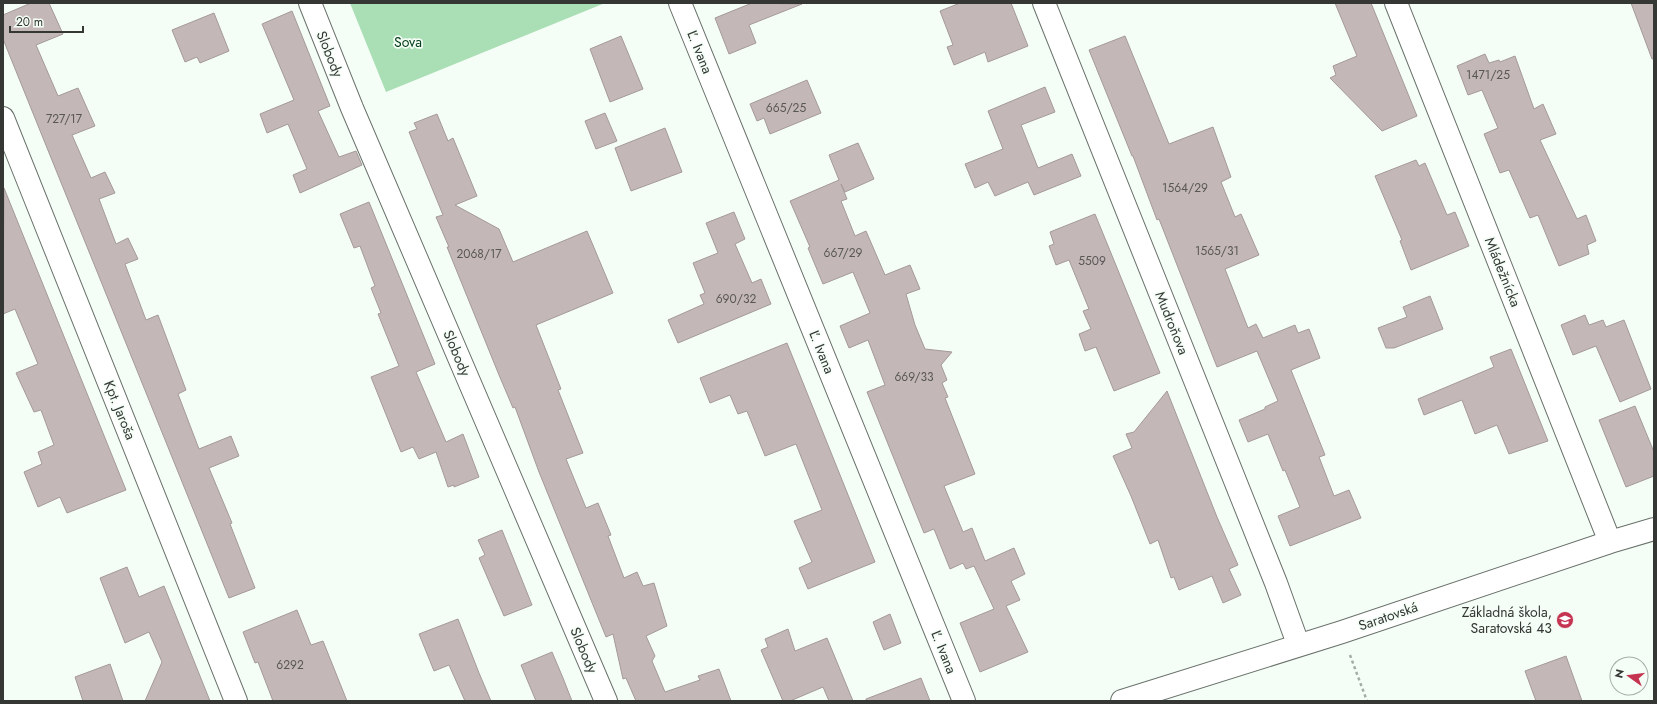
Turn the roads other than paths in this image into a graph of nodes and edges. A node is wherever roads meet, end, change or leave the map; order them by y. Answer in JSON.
{"nodes":[{"id":1,"x":310,"y":3,"type":"edge"},
{"id":2,"x":680,"y":3,"type":"edge"},
{"id":3,"x":1044,"y":3,"type":"edge"},
{"id":4,"x":1396,"y":3,"type":"edge"},
{"id":5,"x":3,"y":118,"type":"edge"},
{"id":6,"x":1654,"y":529,"type":"edge"},
{"id":7,"x":1610,"y":542,"type":"junction"},
{"id":8,"x":1298,"y":644,"type":"junction"},
{"id":9,"x":236,"y":701,"type":"edge"},
{"id":10,"x":606,"y":701,"type":"edge"},
{"id":11,"x":964,"y":701,"type":"edge"},
{"id":12,"x":1122,"y":701,"type":"edge"}],
"edges":[{"from":1,"to":10,"type":"street","name":"Slobody"},
{"from":2,"to":11,"type":"street","name":"Ľ. Ivana"},
{"from":3,"to":8,"type":"street","name":"Mudroňova"},
{"from":4,"to":7,"type":"street","name":"Mládežnícka"},
{"from":5,"to":9,"type":"street","name":"Kpt. Jaroša"},
{"from":6,"to":7,"type":"street","name":"Saratovská"},
{"from":7,"to":8,"type":"street","name":"Saratovská"},
{"from":8,"to":12,"type":"street","name":"Saratovská"}]}
